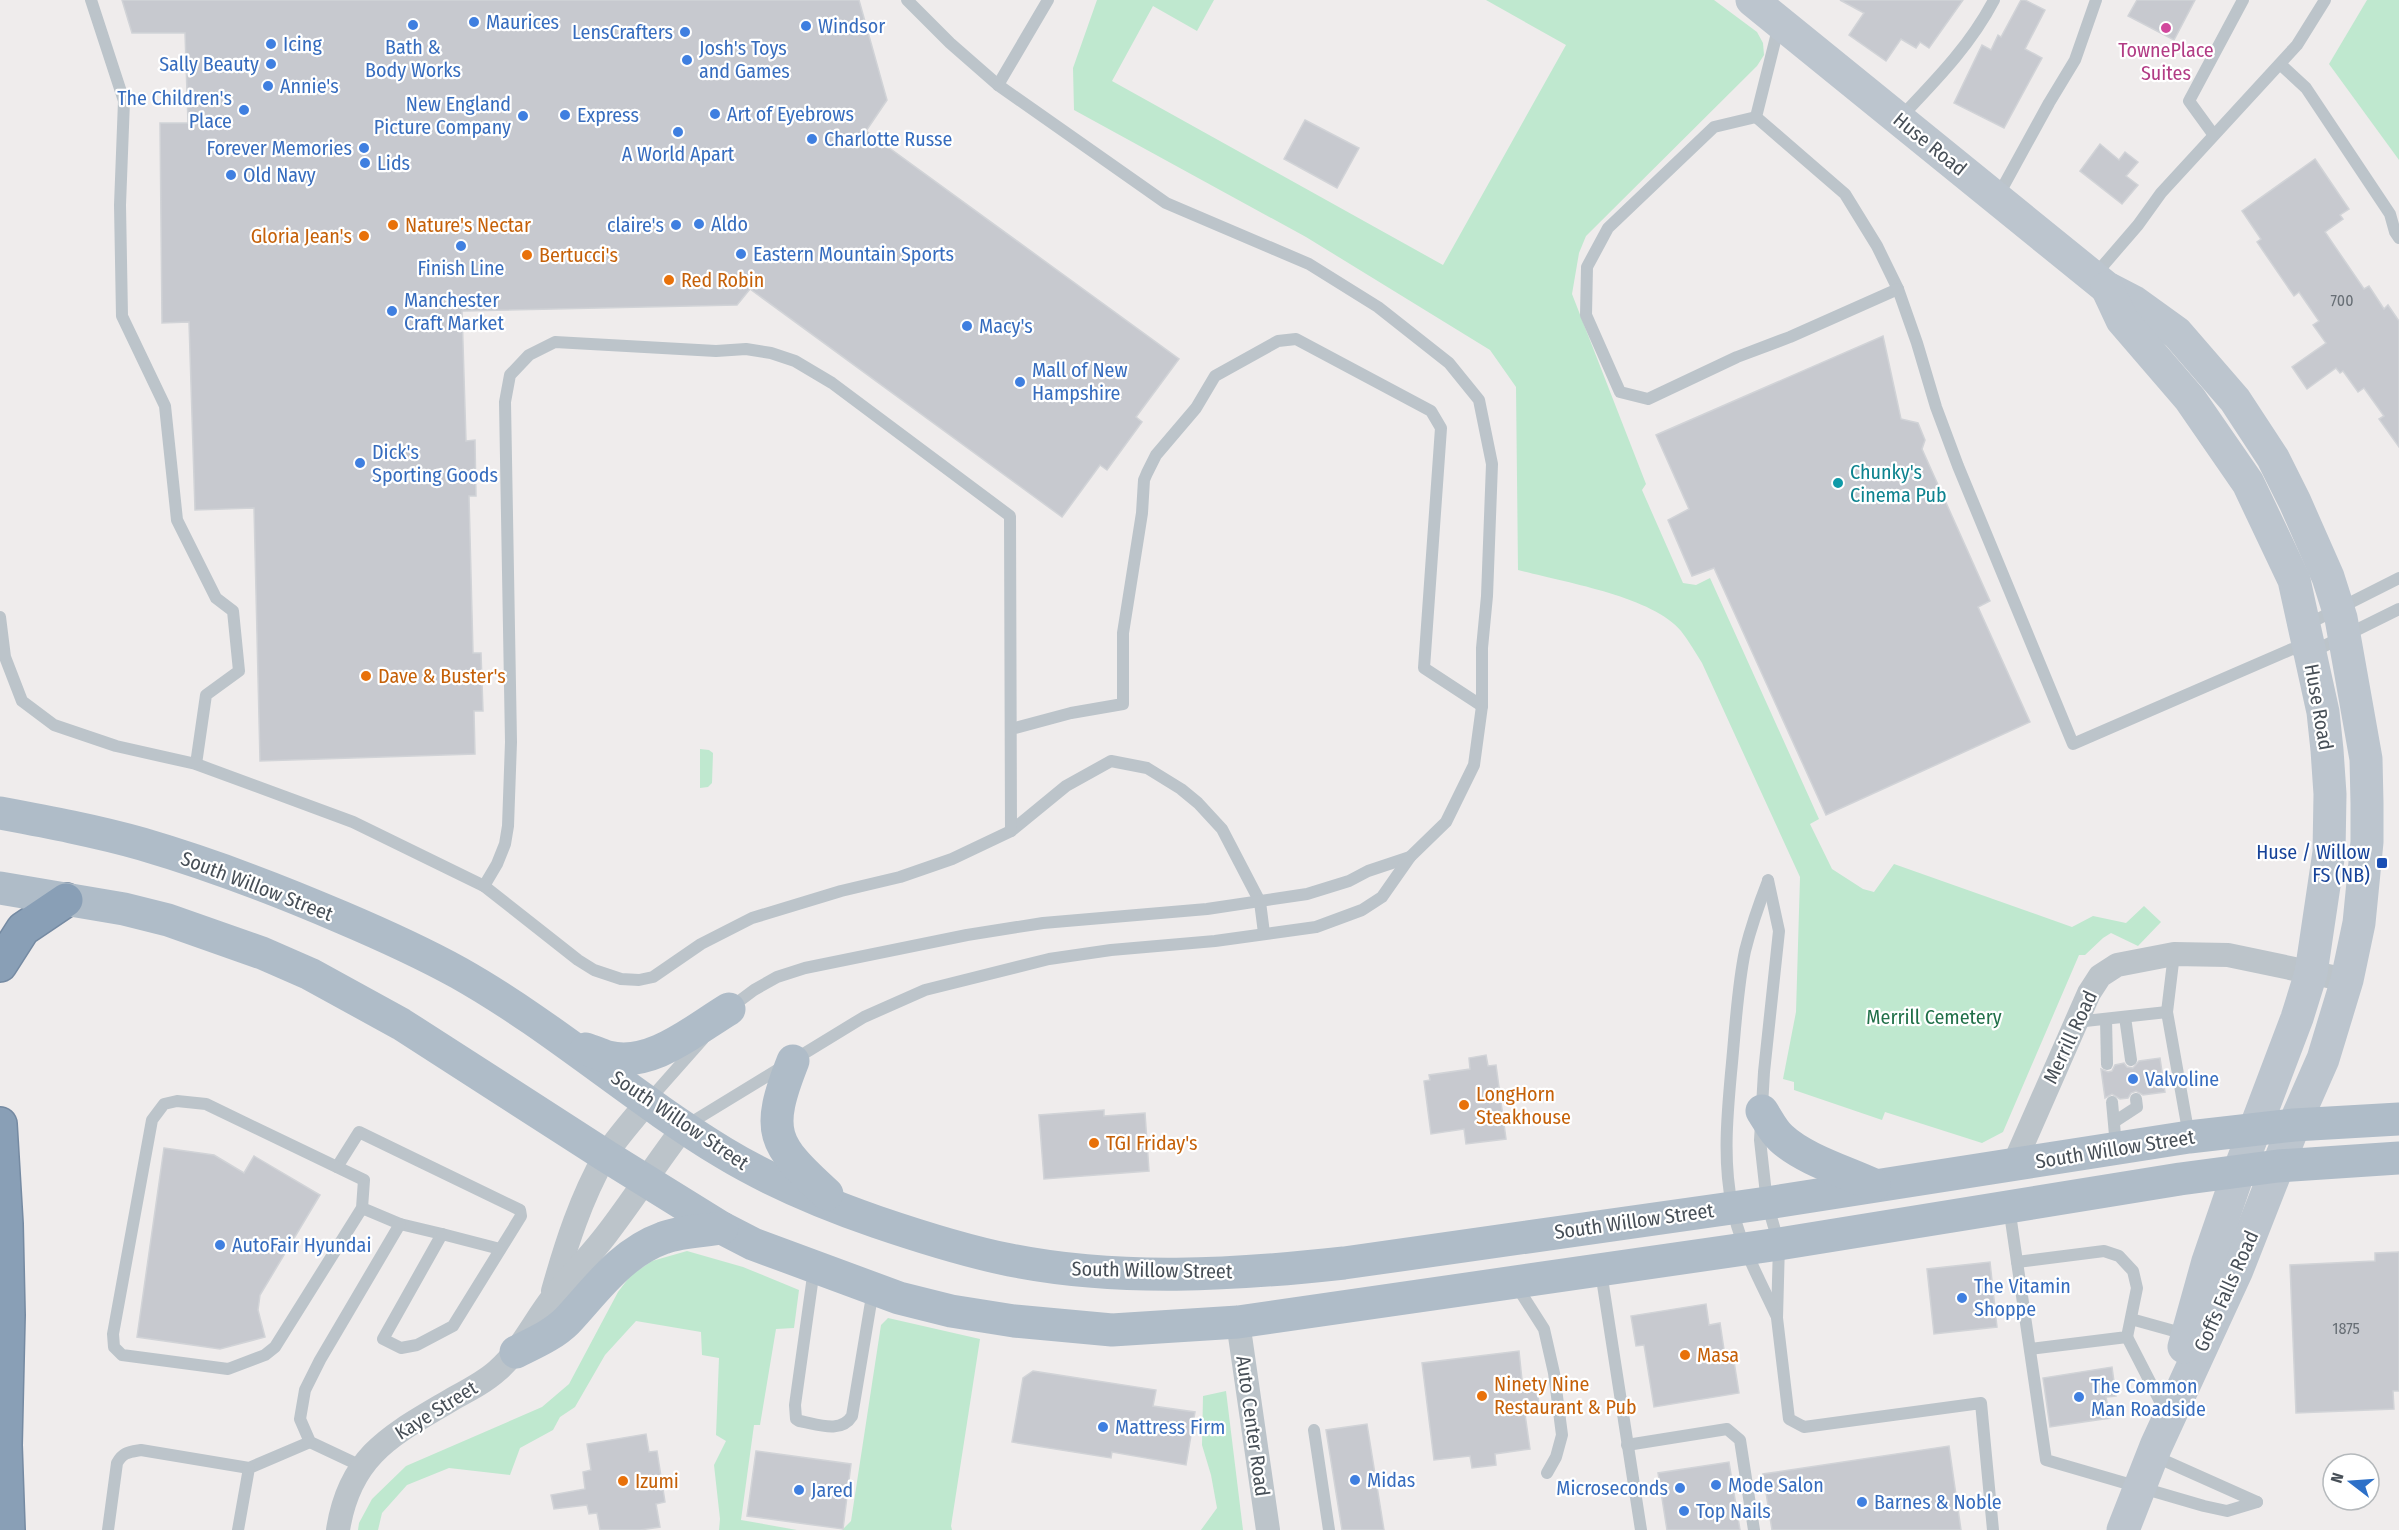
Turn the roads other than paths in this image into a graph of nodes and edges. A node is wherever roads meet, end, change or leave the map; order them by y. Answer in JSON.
{"nodes":[{"id":1,"x":91,"y":0,"type":"edge"},
{"id":2,"x":907,"y":0,"type":"edge"},
{"id":3,"x":1048,"y":0,"type":"edge"},
{"id":4,"x":1752,"y":0,"type":"edge"},
{"id":5,"x":1994,"y":0,"type":"edge"},
{"id":6,"x":2096,"y":0,"type":"edge"},
{"id":7,"x":2243,"y":0,"type":"edge"},
{"id":8,"x":2325,"y":0,"type":"edge"},
{"id":9,"x":1779,"y":23,"type":"junction"},
{"id":10,"x":2280,"y":64,"type":"junction"},
{"id":11,"x":998,"y":85,"type":"junction"},
{"id":12,"x":1756,"y":117,"type":"junction"},
{"id":13,"x":1899,"y":119,"type":"junction"},
{"id":14,"x":2213,"y":134,"type":"junction"},
{"id":15,"x":1997,"y":198,"type":"junction"},
{"id":16,"x":2399,"y":238,"type":"edge"},
{"id":17,"x":2100,"y":282,"type":"junction"},
{"id":18,"x":1898,"y":289,"type":"junction"},
{"id":19,"x":2399,"y":578,"type":"edge"},
{"id":20,"x":2399,"y":609,"type":"edge"},
{"id":21,"x":0,"y":617,"type":"edge"},
{"id":22,"x":2341,"y":623,"type":"junction"},
{"id":23,"x":2302,"y":642,"type":"junction"},
{"id":24,"x":1482,"y":706,"type":"junction"},
{"id":25,"x":1011,"y":729,"type":"junction"},
{"id":26,"x":196,"y":764,"type":"junction"},
{"id":27,"x":0,"y":813,"type":"edge"},
{"id":28,"x":1011,"y":831,"type":"junction"},
{"id":29,"x":1410,"y":857,"type":"junction"},
{"id":30,"x":484,"y":886,"type":"junction"},
{"id":31,"x":0,"y":888,"type":"edge"},
{"id":32,"x":66,"y":900,"type":"junction"},
{"id":33,"x":1260,"y":902,"type":"junction"},
{"id":34,"x":1264,"y":933,"type":"junction"},
{"id":35,"x":2174,"y":954,"type":"junction"},
{"id":36,"x":0,"y":965,"type":"edge"},
{"id":37,"x":2310,"y":973,"type":"junction"},
{"id":38,"x":2346,"y":980,"type":"junction"},
{"id":39,"x":729,"y":1009,"type":"junction"},
{"id":40,"x":2167,"y":1012,"type":"junction"},
{"id":41,"x":2125,"y":1017,"type":"junction"},
{"id":42,"x":2106,"y":1019,"type":"junction"},
{"id":43,"x":2075,"y":1022,"type":"junction"},
{"id":44,"x":568,"y":1042,"type":"junction"},
{"id":45,"x":2131,"y":1060,"type":"dead end"},
{"id":46,"x":793,"y":1061,"type":"junction"},
{"id":47,"x":2107,"y":1064,"type":"dead end"},
{"id":48,"x":2136,"y":1099,"type":"dead end"},
{"id":49,"x":648,"y":1101,"type":"junction"},
{"id":50,"x":2112,"y":1102,"type":"dead end"},
{"id":51,"x":1762,"y":1111,"type":"junction"},
{"id":52,"x":2399,"y":1119,"type":"edge"},
{"id":53,"x":0,"y":1124,"type":"edge"},
{"id":54,"x":2294,"y":1125,"type":"junction"},
{"id":55,"x":684,"y":1127,"type":"junction"},
{"id":56,"x":2255,"y":1129,"type":"junction"},
{"id":57,"x":2115,"y":1136,"type":"junction"},
{"id":58,"x":2189,"y":1137,"type":"junction"},
{"id":59,"x":606,"y":1156,"type":"junction"},
{"id":60,"x":2399,"y":1158,"type":"edge"},
{"id":61,"x":2013,"y":1166,"type":"junction"},
{"id":62,"x":2278,"y":1166,"type":"junction"},
{"id":63,"x":337,"y":1167,"type":"junction"},
{"id":64,"x":2239,"y":1171,"type":"junction"},
{"id":65,"x":644,"y":1180,"type":"junction"},
{"id":66,"x":1874,"y":1185,"type":"junction"},
{"id":67,"x":1767,"y":1203,"type":"junction"},
{"id":68,"x":1732,"y":1207,"type":"junction"},
{"id":69,"x":2009,"y":1207,"type":"junction"},
{"id":70,"x":363,"y":1208,"type":"junction"},
{"id":71,"x":847,"y":1212,"type":"junction"},
{"id":72,"x":400,"y":1224,"type":"junction"},
{"id":73,"x":722,"y":1228,"type":"junction"},
{"id":74,"x":442,"y":1234,"type":"junction"},
{"id":75,"x":1779,"y":1244,"type":"junction"},
{"id":76,"x":1745,"y":1248,"type":"junction"},
{"id":77,"x":500,"y":1249,"type":"junction"},
{"id":78,"x":2017,"y":1262,"type":"junction"},
{"id":79,"x":814,"y":1268,"type":"junction"},
{"id":80,"x":1601,"y":1268,"type":"junction"},
{"id":81,"x":1514,"y":1282,"type":"junction"},
{"id":82,"x":873,"y":1290,"type":"junction"},
{"id":83,"x":551,"y":1299,"type":"junction"},
{"id":84,"x":1777,"y":1317,"type":"junction"},
{"id":85,"x":2131,"y":1319,"type":"junction"},
{"id":86,"x":1238,"y":1322,"type":"junction"},
{"id":87,"x":2187,"y":1334,"type":"junction"},
{"id":88,"x":2127,"y":1337,"type":"junction"},
{"id":89,"x":2030,"y":1349,"type":"junction"},
{"id":90,"x":516,"y":1352,"type":"junction"},
{"id":91,"x":0,"y":1406,"type":"edge"},
{"id":92,"x":2165,"y":1411,"type":"junction"},
{"id":93,"x":1314,"y":1430,"type":"dead end"},
{"id":94,"x":310,"y":1442,"type":"junction"},
{"id":95,"x":4,"y":1445,"type":"junction"},
{"id":96,"x":1628,"y":1445,"type":"junction"},
{"id":97,"x":2152,"y":1455,"type":"junction"},
{"id":98,"x":361,"y":1466,"type":"junction"},
{"id":99,"x":249,"y":1468,"type":"junction"},
{"id":100,"x":1547,"y":1473,"type":"dead end"},
{"id":101,"x":2140,"y":1487,"type":"junction"},
{"id":102,"x":8,"y":1530,"type":"edge"},
{"id":103,"x":108,"y":1530,"type":"edge"},
{"id":104,"x":238,"y":1530,"type":"edge"},
{"id":105,"x":338,"y":1530,"type":"edge"},
{"id":106,"x":1268,"y":1530,"type":"edge"},
{"id":107,"x":1329,"y":1530,"type":"edge"},
{"id":108,"x":1641,"y":1530,"type":"edge"},
{"id":109,"x":1754,"y":1530,"type":"edge"},
{"id":110,"x":1993,"y":1530,"type":"edge"},
{"id":111,"x":2123,"y":1530,"type":"edge"}],
"edges":[{"from":1,"to":26,"type":"lane"},
{"from":2,"to":11,"type":"lane"},
{"from":3,"to":11,"type":"lane"},
{"from":4,"to":9,"type":"street","name":"Huse Road"},
{"from":5,"to":13,"type":"lane"},
{"from":6,"to":15,"type":"lane"},
{"from":7,"to":14,"type":"lane"},
{"from":8,"to":10,"type":"lane"},
{"from":9,"to":12,"type":"lane"},
{"from":9,"to":13,"type":"street","name":"Huse Road"},
{"from":10,"to":14,"type":"lane"},
{"from":10,"to":16,"type":"lane"},
{"from":11,"to":24,"type":"lane"},
{"from":12,"to":18,"type":"lane"},
{"from":12,"to":18,"type":"lane"},
{"from":13,"to":15,"type":"street","name":"Huse Road"},
{"from":14,"to":17,"type":"lane"},
{"from":15,"to":17,"type":"street","name":"Huse Road"},
{"from":17,"to":22,"type":"street","name":"Huse Road"},
{"from":17,"to":23,"type":"street","name":"Huse Road"},
{"from":18,"to":23,"type":"lane"},
{"from":19,"to":22,"type":"lane"},
{"from":20,"to":22,"type":"lane"},
{"from":21,"to":26,"type":"lane"},
{"from":22,"to":23,"type":"lane"},
{"from":22,"to":23,"type":"lane"},
{"from":22,"to":38,"type":"street","name":"Huse Road"},
{"from":23,"to":37,"type":"street","name":"Huse Road"},
{"from":24,"to":25,"type":"lane"},
{"from":24,"to":29,"type":"lane"},
{"from":25,"to":28,"type":"lane"},
{"from":25,"to":30,"type":"lane"},
{"from":26,"to":30,"type":"lane"},
{"from":27,"to":44,"type":"main road","name":"South Willow Street"},
{"from":28,"to":30,"type":"lane"},
{"from":28,"to":33,"type":"lane"},
{"from":29,"to":33,"type":"lane"},
{"from":29,"to":34,"type":"lane"},
{"from":31,"to":32,"type":"main road","name":"South Willow Street"},
{"from":32,"to":36,"type":"highway"},
{"from":32,"to":59,"type":"main road","name":"South Willow Street"},
{"from":33,"to":34,"type":"lane"},
{"from":33,"to":39,"type":"lane"},
{"from":34,"to":46,"type":"lane"},
{"from":35,"to":37,"type":"street","name":"Merrill Road"},
{"from":35,"to":40,"type":"lane"},
{"from":35,"to":43,"type":"street","name":"Merrill Road"},
{"from":37,"to":38,"type":"street","name":"Merrill Road"},
{"from":37,"to":56,"type":"street","name":"Huse Road"},
{"from":38,"to":54,"type":"street","name":"Huse Road"},
{"from":39,"to":44,"type":"main road"},
{"from":39,"to":49,"type":"lane"},
{"from":40,"to":41,"type":"lane"},
{"from":40,"to":58,"type":"lane"},
{"from":41,"to":42,"type":"lane"},
{"from":41,"to":45,"type":"lane"},
{"from":42,"to":43,"type":"lane"},
{"from":42,"to":47,"type":"lane"},
{"from":43,"to":61,"type":"street","name":"Merrill Road"},
{"from":44,"to":49,"type":"main road","name":"South Willow Street"},
{"from":46,"to":55,"type":"lane"},
{"from":46,"to":71,"type":"main road"},
{"from":48,"to":57,"type":"lane"},
{"from":49,"to":55,"type":"main road","name":"South Willow Street"},
{"from":49,"to":59,"type":"street","name":"Kaye Street"},
{"from":50,"to":57,"type":"lane"},
{"from":51,"to":66,"type":"main road"},
{"from":51,"to":67,"type":"lane"},
{"from":51,"to":68,"type":"lane"},
{"from":52,"to":54,"type":"main road","name":"South Willow Street"},
{"from":53,"to":95,"type":"highway"},
{"from":54,"to":56,"type":"main road","name":"South Willow Street"},
{"from":54,"to":62,"type":"street","name":"Goffs Falls Road"},
{"from":55,"to":65,"type":"street","name":"Kaye Street"},
{"from":55,"to":71,"type":"main road","name":"South Willow Street"},
{"from":56,"to":58,"type":"main road","name":"South Willow Street"},
{"from":56,"to":64,"type":"street","name":"Huse Road"},
{"from":57,"to":58,"type":"main road","name":"South Willow Street"},
{"from":57,"to":61,"type":"main road","name":"South Willow Street"},
{"from":59,"to":65,"type":"main road","name":"South Willow Street"},
{"from":59,"to":83,"type":"street","name":"Kaye Street"},
{"from":60,"to":62,"type":"main road","name":"South Willow Street"},
{"from":61,"to":66,"type":"main road","name":"South Willow Street"},
{"from":62,"to":64,"type":"main road","name":"South Willow Street"},
{"from":62,"to":97,"type":"street","name":"Goffs Falls Road"},
{"from":63,"to":70,"type":"lane"},
{"from":63,"to":70,"type":"lane"},
{"from":63,"to":77,"type":"lane"},
{"from":64,"to":69,"type":"main road","name":"South Willow Street"},
{"from":64,"to":87,"type":"street","name":"Goffs Falls Road"},
{"from":65,"to":73,"type":"main road","name":"South Willow Street"},
{"from":65,"to":83,"type":"street","name":"Kaye Street"},
{"from":66,"to":67,"type":"main road","name":"South Willow Street"},
{"from":67,"to":68,"type":"main road","name":"South Willow Street"},
{"from":67,"to":75,"type":"lane"},
{"from":68,"to":71,"type":"main road","name":"South Willow Street"},
{"from":68,"to":76,"type":"lane"},
{"from":69,"to":75,"type":"main road","name":"South Willow Street"},
{"from":69,"to":78,"type":"lane"},
{"from":70,"to":72,"type":"lane"},
{"from":72,"to":74,"type":"lane"},
{"from":72,"to":94,"type":"lane"},
{"from":73,"to":79,"type":"main road","name":"South Willow Street"},
{"from":73,"to":90,"type":"main road"},
{"from":74,"to":77,"type":"lane"},
{"from":74,"to":77,"type":"lane"},
{"from":75,"to":76,"type":"main road","name":"South Willow Street"},
{"from":75,"to":84,"type":"lane"},
{"from":76,"to":80,"type":"main road","name":"South Willow Street"},
{"from":76,"to":84,"type":"lane"},
{"from":78,"to":85,"type":"lane"},
{"from":78,"to":89,"type":"lane"},
{"from":79,"to":82,"type":"main road","name":"South Willow Street"},
{"from":79,"to":82,"type":"lane"},
{"from":80,"to":81,"type":"main road","name":"South Willow Street"},
{"from":80,"to":96,"type":"lane"},
{"from":81,"to":86,"type":"main road","name":"South Willow Street"},
{"from":81,"to":100,"type":"lane"},
{"from":82,"to":86,"type":"main road","name":"South Willow Street"},
{"from":83,"to":90,"type":"street","name":"Kaye Street"},
{"from":84,"to":110,"type":"lane"},
{"from":85,"to":87,"type":"lane"},
{"from":85,"to":88,"type":"lane"},
{"from":86,"to":106,"type":"street","name":"Auto Center Road"},
{"from":87,"to":92,"type":"street","name":"Goffs Falls Road"},
{"from":88,"to":89,"type":"lane"},
{"from":88,"to":92,"type":"lane"},
{"from":89,"to":101,"type":"lane"},
{"from":90,"to":98,"type":"street","name":"Kaye Street"},
{"from":91,"to":95,"type":"highway"},
{"from":92,"to":97,"type":"street","name":"Goffs Falls Road"},
{"from":93,"to":107,"type":"lane"},
{"from":94,"to":98,"type":"lane"},
{"from":94,"to":99,"type":"lane"},
{"from":95,"to":102,"type":"highway"},
{"from":96,"to":108,"type":"lane"},
{"from":96,"to":109,"type":"lane"},
{"from":97,"to":101,"type":"street","name":"Goffs Falls Road"},
{"from":97,"to":101,"type":"lane"},
{"from":98,"to":105,"type":"street","name":"Kaye Street"},
{"from":99,"to":103,"type":"lane"},
{"from":99,"to":104,"type":"lane"},
{"from":101,"to":111,"type":"street","name":"Goffs Falls Road"}]}
